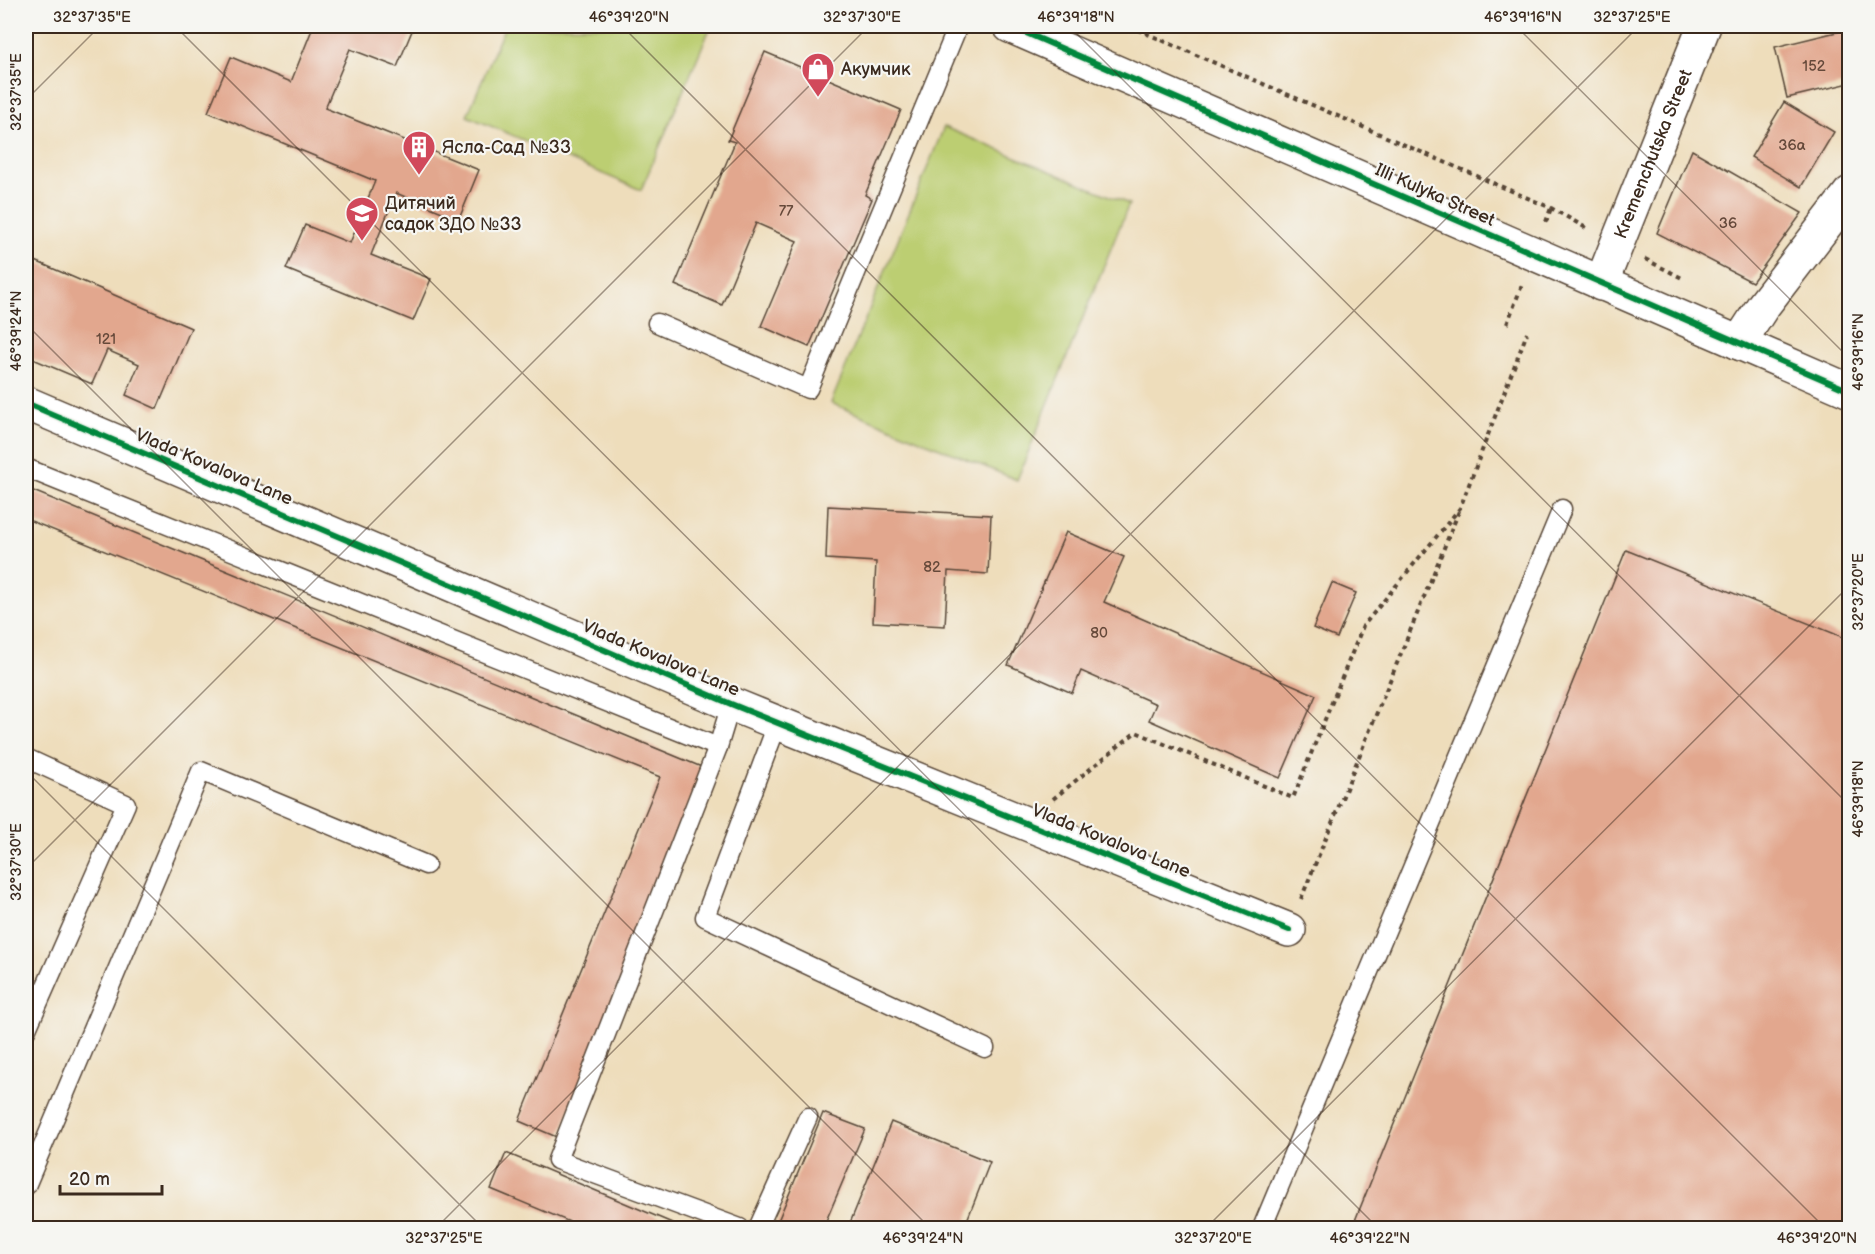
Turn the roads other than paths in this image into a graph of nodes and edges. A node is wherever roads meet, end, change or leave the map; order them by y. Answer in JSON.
{"nodes":[{"id":1,"x":958,"y":26,"type":"edge"},
{"id":2,"x":1010,"y":26,"type":"edge"},
{"id":3,"x":1704,"y":26,"type":"edge"},
{"id":4,"x":1850,"y":193,"type":"edge"},
{"id":5,"x":1602,"y":284,"type":"junction"},
{"id":6,"x":657,"y":323,"type":"dead end"},
{"id":7,"x":1739,"y":343,"type":"junction"},
{"id":8,"x":1850,"y":391,"type":"edge"},
{"id":9,"x":26,"y":403,"type":"edge"},
{"id":10,"x":26,"y":468,"type":"edge"},
{"id":11,"x":1562,"y":509,"type":"dead end"},
{"id":12,"x":731,"y":704,"type":"junction"},
{"id":13,"x":778,"y":722,"type":"junction"},
{"id":14,"x":718,"y":747,"type":"junction"},
{"id":15,"x":26,"y":758,"type":"edge"},
{"id":16,"x":426,"y":865,"type":"dead end"},
{"id":17,"x":1289,"y":930,"type":"road end"},
{"id":18,"x":26,"y":1031,"type":"edge"},
{"id":19,"x":985,"y":1048,"type":"dead end"},
{"id":20,"x":808,"y":1117,"type":"dead end"},
{"id":21,"x":26,"y":1186,"type":"edge"},
{"id":22,"x":740,"y":1228,"type":"edge"},
{"id":23,"x":758,"y":1228,"type":"edge"},
{"id":24,"x":1262,"y":1228,"type":"edge"}],
"edges":[{"from":1,"to":6,"type":"lane"},
{"from":2,"to":5,"type":"street","name":"Illi Kulyka Street"},
{"from":3,"to":5,"type":"street","name":"Kremenchutska Street"},
{"from":4,"to":7,"type":"street"},
{"from":5,"to":7,"type":"street","name":"Illi Kulyka Street"},
{"from":7,"to":8,"type":"street","name":"Illi Kulyka Street"},
{"from":9,"to":12,"type":"street","name":"Vlada Kovalova Lane"},
{"from":10,"to":14,"type":"lane"},
{"from":11,"to":24,"type":"lane"},
{"from":12,"to":13,"type":"street","name":"Vlada Kovalova Lane"},
{"from":12,"to":14,"type":"lane"},
{"from":13,"to":17,"type":"street","name":"Vlada Kovalova Lane"},
{"from":13,"to":19,"type":"lane"},
{"from":14,"to":22,"type":"lane"},
{"from":15,"to":18,"type":"lane"},
{"from":16,"to":21,"type":"lane"},
{"from":20,"to":23,"type":"lane"}]}
